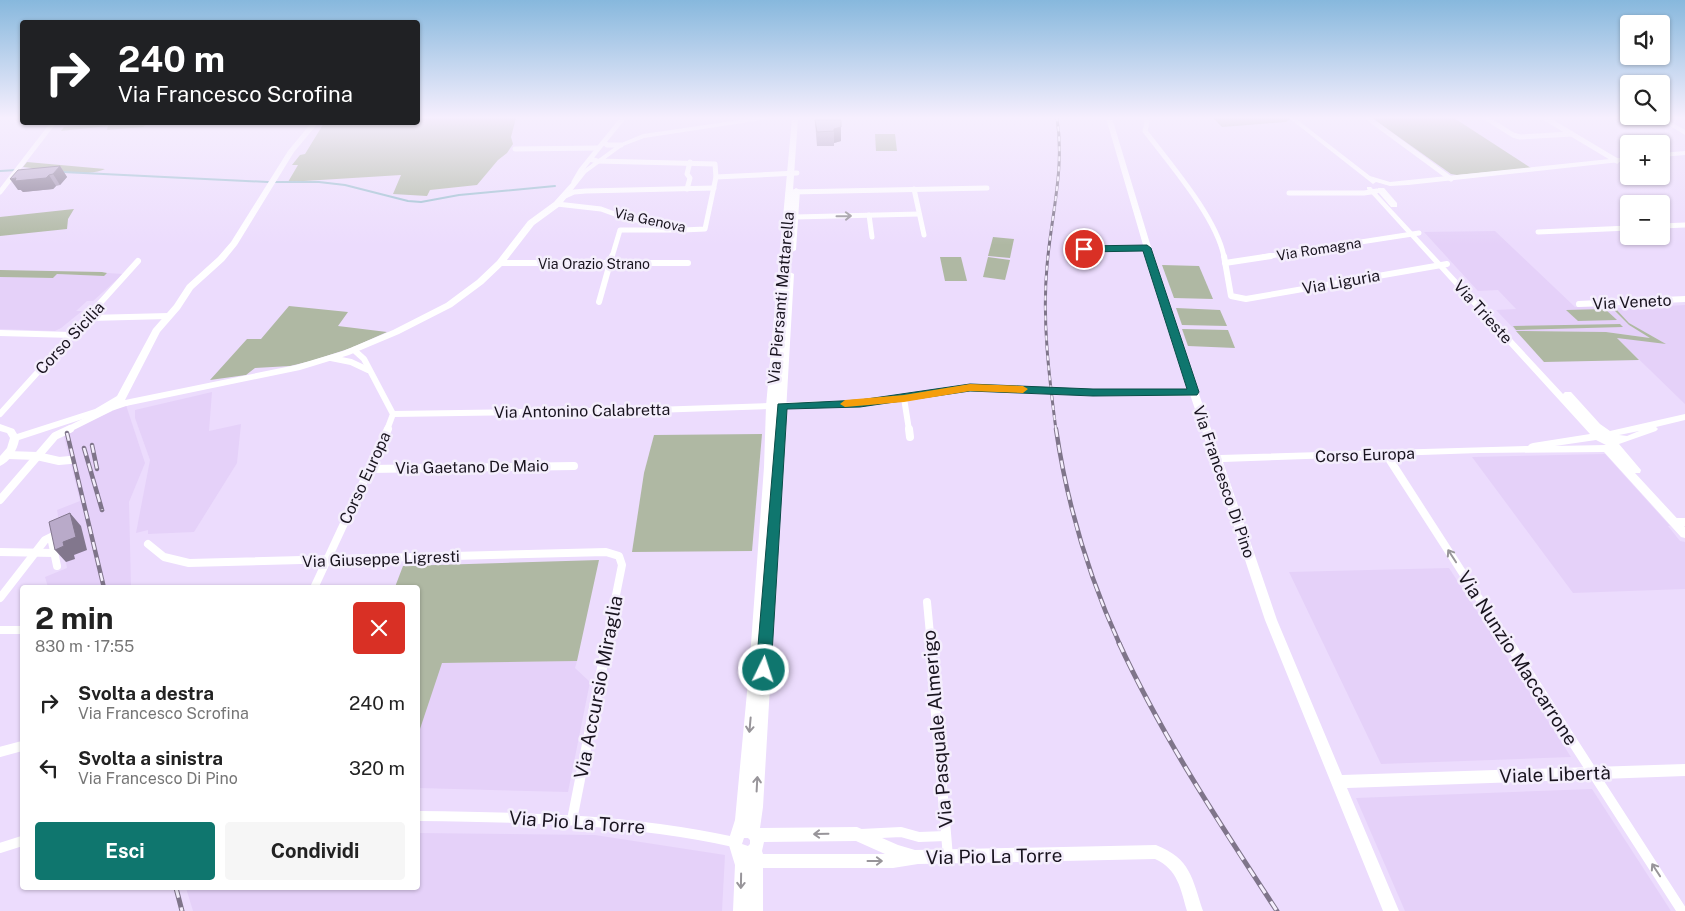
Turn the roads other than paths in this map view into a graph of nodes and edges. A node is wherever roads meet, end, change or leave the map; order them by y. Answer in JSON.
{"nodes":[{"id":1,"x":25,"y":161,"type":"edge"},
{"id":2,"x":284,"y":161,"type":"edge"},
{"id":3,"x":589,"y":161,"type":"edge"},
{"id":4,"x":597,"y":161,"type":"joint"},
{"id":5,"x":794,"y":161,"type":"edge"},
{"id":6,"x":796,"y":161,"type":"edge"},
{"id":7,"x":1122,"y":161,"type":"edge"},
{"id":8,"x":1167,"y":161,"type":"edge"},
{"id":9,"x":1344,"y":161,"type":"edge"},
{"id":10,"x":1345,"y":161,"type":"edge"},
{"id":11,"x":1426,"y":161,"type":"edge"},
{"id":12,"x":1613,"y":161,"type":"edge"},
{"id":13,"x":690,"y":162,"type":"junction"},
{"id":14,"x":794,"y":173,"type":"junction"},
{"id":15,"x":716,"y":177,"type":"junction"},
{"id":16,"x":1369,"y":178,"type":"junction"},
{"id":17,"x":1451,"y":179,"type":"junction"},
{"id":18,"x":574,"y":182,"type":"junction"},
{"id":19,"x":714,"y":188,"type":"junction"},
{"id":20,"x":987,"y":188,"type":"dead end"},
{"id":21,"x":1378,"y":188,"type":"junction"},
{"id":22,"x":687,"y":189,"type":"junction"},
{"id":23,"x":914,"y":189,"type":"junction"},
{"id":24,"x":0,"y":192,"type":"edge"},
{"id":25,"x":793,"y":192,"type":"junction"},
{"id":26,"x":1288,"y":193,"type":"dead end"},
{"id":27,"x":564,"y":197,"type":"junction"},
{"id":28,"x":557,"y":204,"type":"junction"},
{"id":29,"x":792,"y":213,"type":"junction"},
{"id":30,"x":919,"y":214,"type":"junction"},
{"id":31,"x":870,"y":215,"type":"junction"},
{"id":32,"x":1685,"y":225,"type":"edge"},
{"id":33,"x":1670,"y":226,"type":"edge"},
{"id":34,"x":1620,"y":228,"type":"edge"},
{"id":35,"x":683,"y":230,"type":"junction"},
{"id":36,"x":1538,"y":232,"type":"dead end"},
{"id":37,"x":1416,"y":234,"type":"junction"},
{"id":38,"x":924,"y":235,"type":"dead end"},
{"id":39,"x":872,"y":237,"type":"dead end"},
{"id":40,"x":1147,"y":248,"type":"junction"},
{"id":41,"x":1084,"y":249,"type":"dead end"},
{"id":42,"x":138,"y":261,"type":"dead end"},
{"id":43,"x":500,"y":263,"type":"junction"},
{"id":44,"x":688,"y":263,"type":"dead end"},
{"id":45,"x":1225,"y":263,"type":"junction"},
{"id":46,"x":610,"y":264,"type":"junction"},
{"id":47,"x":1444,"y":265,"type":"junction"},
{"id":48,"x":1685,"y":299,"type":"edge"},
{"id":49,"x":599,"y":302,"type":"dead end"},
{"id":50,"x":1580,"y":304,"type":"dead end"},
{"id":51,"x":169,"y":316,"type":"junction"},
{"id":52,"x":89,"y":318,"type":"junction"},
{"id":53,"x":0,"y":333,"type":"edge"},
{"id":54,"x":72,"y":335,"type":"junction"},
{"id":55,"x":354,"y":350,"type":"junction"},
{"id":56,"x":331,"y":358,"type":"junction"},
{"id":57,"x":368,"y":370,"type":"junction"},
{"id":58,"x":1194,"y":392,"type":"junction"},
{"id":59,"x":904,"y":398,"type":"junction"},
{"id":60,"x":118,"y":403,"type":"junction"},
{"id":61,"x":777,"y":406,"type":"junction"},
{"id":62,"x":0,"y":414,"type":"edge"},
{"id":63,"x":393,"y":414,"type":"junction"},
{"id":64,"x":1685,"y":417,"type":"edge"},
{"id":65,"x":0,"y":427,"type":"edge"},
{"id":66,"x":48,"y":427,"type":"junction"},
{"id":67,"x":55,"y":436,"type":"junction"},
{"id":68,"x":910,"y":436,"type":"dead end"},
{"id":69,"x":15,"y":438,"type":"junction"},
{"id":70,"x":1608,"y":439,"type":"junction"},
{"id":71,"x":1577,"y":440,"type":"junction"},
{"id":72,"x":1588,"y":449,"type":"junction"},
{"id":73,"x":1495,"y":450,"type":"junction"},
{"id":74,"x":1386,"y":454,"type":"junction"},
{"id":75,"x":37,"y":456,"type":"junction"},
{"id":76,"x":9,"y":457,"type":"edge"},
{"id":77,"x":1217,"y":459,"type":"junction"},
{"id":78,"x":70,"y":460,"type":"dead end"},
{"id":79,"x":574,"y":466,"type":"dead end"},
{"id":80,"x":370,"y":469,"type":"junction"},
{"id":81,"x":0,"y":500,"type":"edge"},
{"id":82,"x":1682,"y":523,"type":"edge"},
{"id":83,"x":1685,"y":534,"type":"edge"},
{"id":84,"x":148,"y":544,"type":"dead end"},
{"id":85,"x":0,"y":552,"type":"edge"},
{"id":86,"x":34,"y":553,"type":"junction"},
{"id":87,"x":54,"y":553,"type":"junction"},
{"id":88,"x":619,"y":556,"type":"joint"},
{"id":89,"x":326,"y":561,"type":"junction"},
{"id":90,"x":57,"y":566,"type":"dead end"},
{"id":91,"x":315,"y":585,"type":"edge"},
{"id":92,"x":0,"y":598,"type":"edge"},
{"id":93,"x":927,"y":602,"type":"dead end"},
{"id":94,"x":0,"y":630,"type":"edge"},
{"id":95,"x":20,"y":630,"type":"edge"},
{"id":96,"x":20,"y":747,"type":"edge"},
{"id":97,"x":0,"y":752,"type":"edge"},
{"id":98,"x":1685,"y":770,"type":"edge"},
{"id":99,"x":1593,"y":773,"type":"junction"},
{"id":100,"x":1338,"y":782,"type":"junction"},
{"id":101,"x":420,"y":816,"type":"edge"},
{"id":102,"x":572,"y":820,"type":"junction"},
{"id":103,"x":857,"y":834,"type":"junction"},
{"id":104,"x":946,"y":836,"type":"junction"},
{"id":105,"x":755,"y":837,"type":"junction"},
{"id":106,"x":20,"y":843,"type":"edge"},
{"id":107,"x":0,"y":848,"type":"edge"},
{"id":108,"x":742,"y":849,"type":"junction"},
{"id":109,"x":918,"y":857,"type":"junction"},
{"id":110,"x":948,"y":857,"type":"junction"},
{"id":111,"x":741,"y":911,"type":"edge"},
{"id":112,"x":754,"y":911,"type":"edge"},
{"id":113,"x":1195,"y":911,"type":"edge"},
{"id":114,"x":1391,"y":911,"type":"edge"},
{"id":115,"x":1682,"y":911,"type":"edge"}],
"edges":[{"from":1,"to":24,"type":"street"},
{"from":2,"to":51,"type":"street"},
{"from":3,"to":18,"type":"street"},
{"from":4,"to":13,"type":"street"},
{"from":4,"to":18,"type":"street"},
{"from":5,"to":14,"type":"street","name":"Via Piersanti Mattarella"},
{"from":6,"to":14,"type":"street","name":"Via Piersanti Mattarella"},
{"from":7,"to":40,"type":"street","name":"Via Francesco Di Pino"},
{"from":8,"to":45,"type":"street"},
{"from":9,"to":21,"type":"street"},
{"from":10,"to":16,"type":"street"},
{"from":11,"to":17,"type":"street"},
{"from":12,"to":17,"type":"street"},
{"from":13,"to":15,"type":"street","name":"Via Genova"},
{"from":13,"to":22,"type":"street"},
{"from":14,"to":15,"type":"street"},
{"from":14,"to":25,"type":"street","name":"Via Piersanti Mattarella"},
{"from":15,"to":19,"type":"street","name":"Via Genova"},
{"from":16,"to":21,"type":"street"},
{"from":16,"to":21,"type":"street"},
{"from":17,"to":21,"type":"street"},
{"from":18,"to":27,"type":"street"},
{"from":19,"to":22,"type":"street"},
{"from":19,"to":35,"type":"street","name":"Via Genova"},
{"from":20,"to":23,"type":"street"},
{"from":21,"to":26,"type":"street"},
{"from":21,"to":37,"type":"street","name":"Via Trieste"},
{"from":21,"to":37,"type":"street","name":"Via Trieste"},
{"from":22,"to":27,"type":"street"},
{"from":23,"to":25,"type":"street"},
{"from":23,"to":30,"type":"street"},
{"from":25,"to":29,"type":"street","name":"Via Piersanti Mattarella"},
{"from":27,"to":28,"type":"street"},
{"from":28,"to":35,"type":"street","name":"Via Genova"},
{"from":28,"to":43,"type":"street"},
{"from":29,"to":31,"type":"street","one_way":true},
{"from":29,"to":61,"type":"street","name":"Via Piersanti Mattarella"},
{"from":30,"to":31,"type":"street"},
{"from":30,"to":38,"type":"street"},
{"from":31,"to":39,"type":"street"},
{"from":32,"to":33,"type":"street"},
{"from":34,"to":36,"type":"street"},
{"from":35,"to":46,"type":"street"},
{"from":37,"to":45,"type":"street","name":"Via Romagna"},
{"from":37,"to":47,"type":"street","name":"Via Trieste"},
{"from":40,"to":41,"type":"street"},
{"from":40,"to":58,"type":"street","name":"Via Francesco Di Pino"},
{"from":42,"to":52,"type":"street","name":"Corso Sicilia"},
{"from":43,"to":46,"type":"street","name":"Via Orazio Strano"},
{"from":43,"to":55,"type":"street"},
{"from":44,"to":46,"type":"street","name":"Via Orazio Strano"},
{"from":45,"to":47,"type":"street","name":"Via Liguria"},
{"from":46,"to":49,"type":"street"},
{"from":47,"to":70,"type":"street","name":"Via Trieste"},
{"from":48,"to":50,"type":"street","name":"Via Veneto"},
{"from":51,"to":52,"type":"street"},
{"from":51,"to":60,"type":"street"},
{"from":52,"to":54,"type":"street","name":"Corso Sicilia"},
{"from":53,"to":54,"type":"street"},
{"from":54,"to":62,"type":"street","name":"Corso Sicilia"},
{"from":55,"to":56,"type":"street"},
{"from":55,"to":57,"type":"street","name":"Corso Europa"},
{"from":56,"to":57,"type":"street"},
{"from":56,"to":60,"type":"street"},
{"from":57,"to":63,"type":"street","name":"Corso Europa"},
{"from":58,"to":59,"type":"street","name":"Via Antonino Calabretta"},
{"from":58,"to":77,"type":"street","name":"Via Francesco Di Pino"},
{"from":59,"to":61,"type":"street","name":"Via Antonino Calabretta"},
{"from":59,"to":68,"type":"street"},
{"from":60,"to":66,"type":"street"},
{"from":60,"to":67,"type":"street"},
{"from":61,"to":63,"type":"street","name":"Via Antonino Calabretta"},
{"from":105,"to":61,"type":"street","name":"Via Piersanti Mattarella","one_way":true},
{"from":61,"to":108,"type":"street","name":"Via Piersanti Mattarella","one_way":true},
{"from":63,"to":80,"type":"street","name":"Corso Europa"},
{"from":64,"to":70,"type":"street"},
{"from":65,"to":69,"type":"street"},
{"from":66,"to":67,"type":"street"},
{"from":66,"to":69,"type":"street"},
{"from":67,"to":75,"type":"street"},
{"from":69,"to":76,"type":"street"},
{"from":70,"to":71,"type":"street"},
{"from":70,"to":72,"type":"street"},
{"from":70,"to":82,"type":"street","name":"Via Trieste"},
{"from":71,"to":72,"type":"street"},
{"from":71,"to":73,"type":"street"},
{"from":72,"to":73,"type":"street"},
{"from":73,"to":74,"type":"street","name":"Corso Europa"},
{"from":74,"to":77,"type":"street","name":"Corso Europa"},
{"from":99,"to":74,"type":"street","name":"Via Nunzio Maccarrone","one_way":true},
{"from":75,"to":76,"type":"street"},
{"from":75,"to":78,"type":"street"},
{"from":75,"to":81,"type":"street"},
{"from":77,"to":100,"type":"street","name":"Via Francesco Di Pino"},
{"from":79,"to":80,"type":"street","name":"Via Gaetano De Maio"},
{"from":80,"to":89,"type":"street","name":"Corso Europa"},
{"from":82,"to":83,"type":"street","name":"Via Trieste"},
{"from":84,"to":89,"type":"street","name":"Via Giuseppe Ligresti"},
{"from":85,"to":86,"type":"street"},
{"from":86,"to":87,"type":"street"},
{"from":86,"to":87,"type":"street"},
{"from":86,"to":92,"type":"street"},
{"from":87,"to":90,"type":"street"},
{"from":88,"to":89,"type":"street","name":"Via Giuseppe Ligresti"},
{"from":88,"to":102,"type":"street","name":"Via Accursio Miraglia"},
{"from":89,"to":91,"type":"street","name":"Corso Europa"},
{"from":93,"to":104,"type":"street","name":"Via Pasquale Almerigo"},
{"from":94,"to":95,"type":"street"},
{"from":96,"to":97,"type":"street"},
{"from":98,"to":99,"type":"street","name":"Viale Libertà"},
{"from":99,"to":100,"type":"street","name":"Viale Libertà"},
{"from":115,"to":99,"type":"street","name":"Via Nunzio Maccarrone","one_way":true},
{"from":100,"to":114,"type":"street","name":"Via Francesco Di Pino"},
{"from":101,"to":102,"type":"street","name":"Via Pio La Torre"},
{"from":102,"to":108,"type":"street","name":"Via Pio La Torre"},
{"from":103,"to":104,"type":"street"},
{"from":103,"to":105,"type":"street","one_way":true},
{"from":103,"to":109,"type":"street"},
{"from":104,"to":110,"type":"street","name":"Via Pasquale Almerigo"},
{"from":105,"to":108,"type":"street","name":"Via Piersanti Mattarella"},
{"from":105,"to":108,"type":"street"},
{"from":106,"to":107,"type":"street"},
{"from":108,"to":109,"type":"street","name":"Via Pio La Torre","one_way":true},
{"from":108,"to":111,"type":"street","name":"Via Piersanti Mattarella","one_way":true},
{"from":108,"to":112,"type":"street","name":"Via Piersanti Mattarella"},
{"from":109,"to":110,"type":"street","name":"Via Pio La Torre"},
{"from":110,"to":113,"type":"street","name":"Via Pio La Torre"}]}
